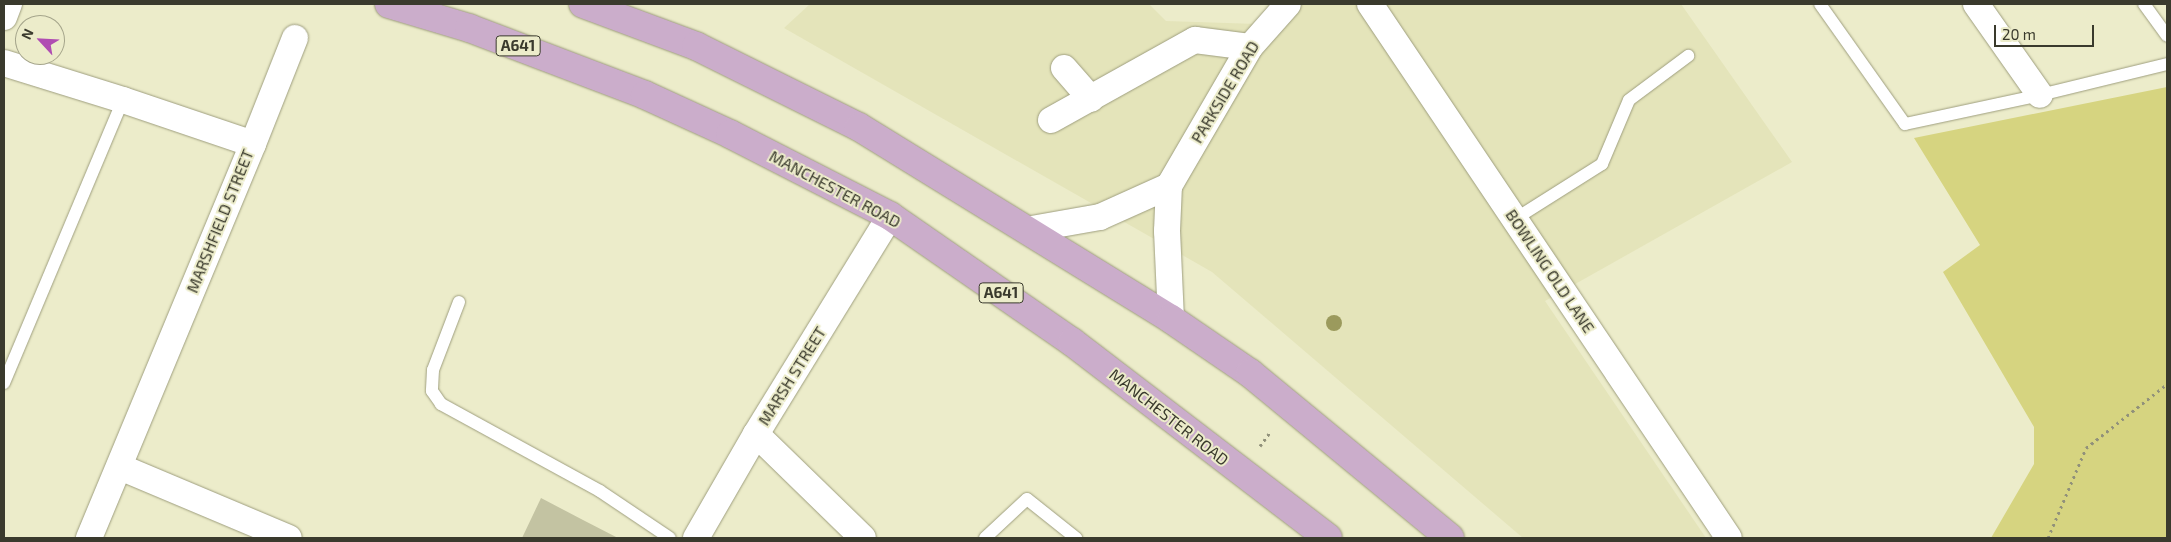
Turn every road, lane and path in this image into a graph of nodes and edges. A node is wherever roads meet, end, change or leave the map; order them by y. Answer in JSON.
{"nodes":[{"id":1,"x":9,"y":4,"type":"edge"},
{"id":2,"x":389,"y":4,"type":"edge"},
{"id":3,"x":583,"y":4,"type":"edge"},
{"id":4,"x":1288,"y":4,"type":"edge"},
{"id":5,"x":1370,"y":4,"type":"edge"},
{"id":6,"x":1820,"y":4,"type":"edge"},
{"id":7,"x":1976,"y":4,"type":"edge"},
{"id":8,"x":2144,"y":4,"type":"edge"},
{"id":9,"x":4,"y":17,"type":"edge"},
{"id":10,"x":2167,"y":36,"type":"edge"},
{"id":11,"x":295,"y":38,"type":"dead end"},
{"id":12,"x":1250,"y":47,"type":"junction"},
{"id":13,"x":1688,"y":56,"type":"dead end"},
{"id":14,"x":4,"y":63,"type":"edge"},
{"id":15,"x":2167,"y":64,"type":"edge"},
{"id":16,"x":1064,"y":68,"type":"dead end"},
{"id":17,"x":2040,"y":95,"type":"junction"},
{"id":18,"x":1090,"y":99,"type":"junction"},
{"id":19,"x":123,"y":100,"type":"junction"},
{"id":20,"x":1051,"y":120,"type":"dead end"},
{"id":21,"x":253,"y":144,"type":"junction"},
{"id":22,"x":1169,"y":186,"type":"junction"},
{"id":23,"x":890,"y":216,"type":"junction"},
{"id":24,"x":1515,"y":219,"type":"junction"},
{"id":25,"x":1026,"y":230,"type":"junction"},
{"id":26,"x":460,"y":302,"type":"dead end"},
{"id":27,"x":1171,"y":319,"type":"junction"},
{"id":28,"x":4,"y":383,"type":"edge"},
{"id":29,"x":2167,"y":384,"type":"edge"},
{"id":30,"x":1277,"y":395,"type":"junction"},
{"id":31,"x":756,"y":434,"type":"junction"},
{"id":32,"x":120,"y":466,"type":"junction"},
{"id":33,"x":1255,"y":483,"type":"junction"},
{"id":34,"x":89,"y":538,"type":"edge"},
{"id":35,"x":288,"y":538,"type":"edge"},
{"id":36,"x":670,"y":538,"type":"edge"},
{"id":37,"x":696,"y":538,"type":"edge"},
{"id":38,"x":863,"y":538,"type":"edge"},
{"id":39,"x":985,"y":538,"type":"edge"},
{"id":40,"x":1076,"y":538,"type":"edge"},
{"id":41,"x":1328,"y":538,"type":"edge"},
{"id":42,"x":1450,"y":538,"type":"edge"},
{"id":43,"x":1729,"y":538,"type":"edge"},
{"id":44,"x":2048,"y":538,"type":"edge"}],
"edges":[{"from":1,"to":9,"type":"street"},
{"from":2,"to":23,"type":"main road","name":"MANCHESTER ROAD","number":"A641"},
{"from":3,"to":25,"type":"main road"},
{"from":4,"to":12,"type":"street","name":"PARKSIDE ROAD"},
{"from":5,"to":24,"type":"street","name":"BOWLING OLD LANE"},
{"from":6,"to":17,"type":"lane"},
{"from":7,"to":17,"type":"street"},
{"from":8,"to":10,"type":"lane"},
{"from":11,"to":21,"type":"street"},
{"from":12,"to":18,"type":"street"},
{"from":12,"to":22,"type":"street","name":"PARKSIDE ROAD"},
{"from":13,"to":24,"type":"lane"},
{"from":14,"to":19,"type":"street","name":"MARSHFIELD STREET"},
{"from":15,"to":17,"type":"lane"},
{"from":16,"to":18,"type":"street"},
{"from":18,"to":20,"type":"street"},
{"from":19,"to":21,"type":"street","name":"MARSHFIELD STREET"},
{"from":19,"to":28,"type":"lane"},
{"from":21,"to":32,"type":"street","name":"MARSHFIELD STREET"},
{"from":22,"to":25,"type":"street"},
{"from":22,"to":27,"type":"street","name":"PARKSIDE ROAD"},
{"from":23,"to":31,"type":"street","name":"MARSH STREET"},
{"from":23,"to":33,"type":"main road","name":"MANCHESTER ROAD","number":"A641"},
{"from":24,"to":43,"type":"street","name":"BOWLING OLD LANE"},
{"from":25,"to":27,"type":"main road"},
{"from":26,"to":36,"type":"lane"},
{"from":27,"to":30,"type":"main road"},
{"from":29,"to":44,"type":"path"},
{"from":30,"to":33,"type":"path"},
{"from":30,"to":42,"type":"main road"},
{"from":31,"to":37,"type":"street","name":"MARSH STREET"},
{"from":31,"to":38,"type":"street"},
{"from":32,"to":34,"type":"street","name":"MARSHFIELD STREET"},
{"from":32,"to":35,"type":"street"},
{"from":33,"to":41,"type":"main road","name":"MANCHESTER ROAD","number":"A641"},
{"from":39,"to":40,"type":"lane"}]}
